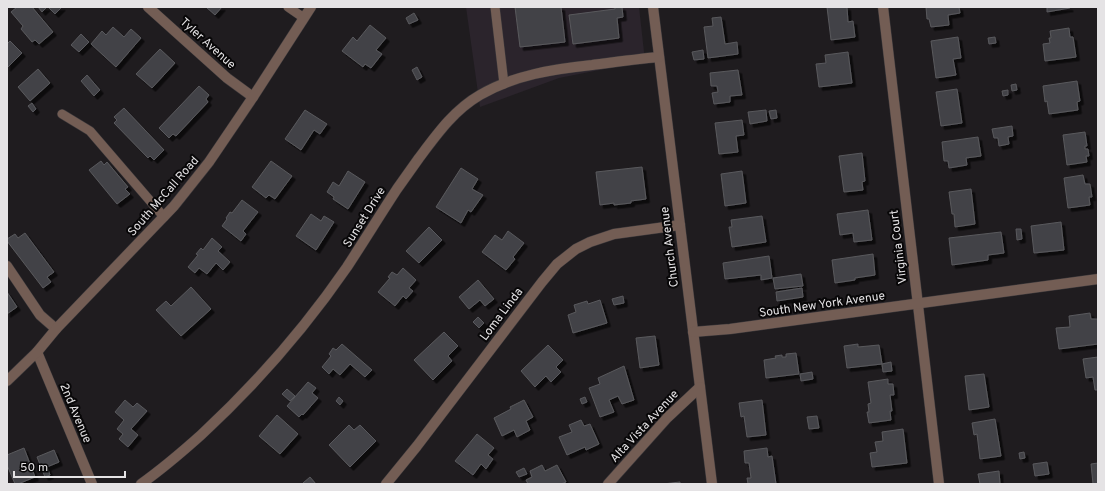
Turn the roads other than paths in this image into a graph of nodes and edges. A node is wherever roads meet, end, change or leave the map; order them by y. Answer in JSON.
{"nodes":[{"id":1,"x":148,"y":7,"type":"edge"},
{"id":2,"x":288,"y":7,"type":"edge"},
{"id":3,"x":311,"y":7,"type":"edge"},
{"id":4,"x":495,"y":7,"type":"edge"},
{"id":5,"x":653,"y":7,"type":"edge"},
{"id":6,"x":883,"y":7,"type":"edge"},
{"id":7,"x":304,"y":18,"type":"junction"},
{"id":8,"x":659,"y":57,"type":"junction"},
{"id":9,"x":504,"y":84,"type":"junction"},
{"id":10,"x":253,"y":97,"type":"junction"},
{"id":11,"x":62,"y":114,"type":"dead end"},
{"id":12,"x":164,"y":217,"type":"junction"},
{"id":13,"x":680,"y":225,"type":"junction"},
{"id":14,"x":7,"y":266,"type":"edge"},
{"id":15,"x":1098,"y":279,"type":"edge"},
{"id":16,"x":918,"y":304,"type":"junction"},
{"id":17,"x":56,"y":330,"type":"junction"},
{"id":18,"x":693,"y":332,"type":"junction"},
{"id":19,"x":37,"y":352,"type":"junction"},
{"id":20,"x":7,"y":381,"type":"edge"},
{"id":21,"x":700,"y":387,"type":"junction"},
{"id":22,"x":92,"y":484,"type":"edge"},
{"id":23,"x":141,"y":484,"type":"edge"},
{"id":24,"x":386,"y":484,"type":"edge"},
{"id":25,"x":608,"y":484,"type":"edge"},
{"id":26,"x":712,"y":484,"type":"edge"},
{"id":27,"x":939,"y":484,"type":"edge"}],
"edges":[{"from":1,"to":10,"type":"street","name":"Tyler Avenue"},
{"from":2,"to":7,"type":"lane"},
{"from":3,"to":7,"type":"street","name":"South McCall Road"},
{"from":4,"to":9,"type":"lane"},
{"from":5,"to":8,"type":"street","name":"Church Avenue"},
{"from":6,"to":16,"type":"street","name":"Virginia Court"},
{"from":7,"to":10,"type":"street","name":"South McCall Road"},
{"from":8,"to":9,"type":"street","name":"Sunset Drive"},
{"from":8,"to":13,"type":"street","name":"Church Avenue"},
{"from":9,"to":23,"type":"street","name":"Sunset Drive"},
{"from":10,"to":12,"type":"street","name":"South McCall Road"},
{"from":11,"to":12,"type":"lane"},
{"from":12,"to":17,"type":"street","name":"South McCall Road"},
{"from":13,"to":18,"type":"street","name":"Church Avenue"},
{"from":13,"to":24,"type":"street","name":"Loma Linda"},
{"from":14,"to":17,"type":"street"},
{"from":15,"to":16,"type":"street","name":"South New York Avenue"},
{"from":16,"to":18,"type":"street","name":"South New York Avenue"},
{"from":16,"to":27,"type":"street","name":"Virginia Court"},
{"from":17,"to":19,"type":"street","name":"South McCall Road"},
{"from":18,"to":21,"type":"street","name":"Church Avenue"},
{"from":19,"to":20,"type":"street","name":"South McCall Road"},
{"from":19,"to":22,"type":"street","name":"2nd Avenue"},
{"from":21,"to":25,"type":"street","name":"Alta Vista Avenue"},
{"from":21,"to":26,"type":"street","name":"Church Avenue"}]}
